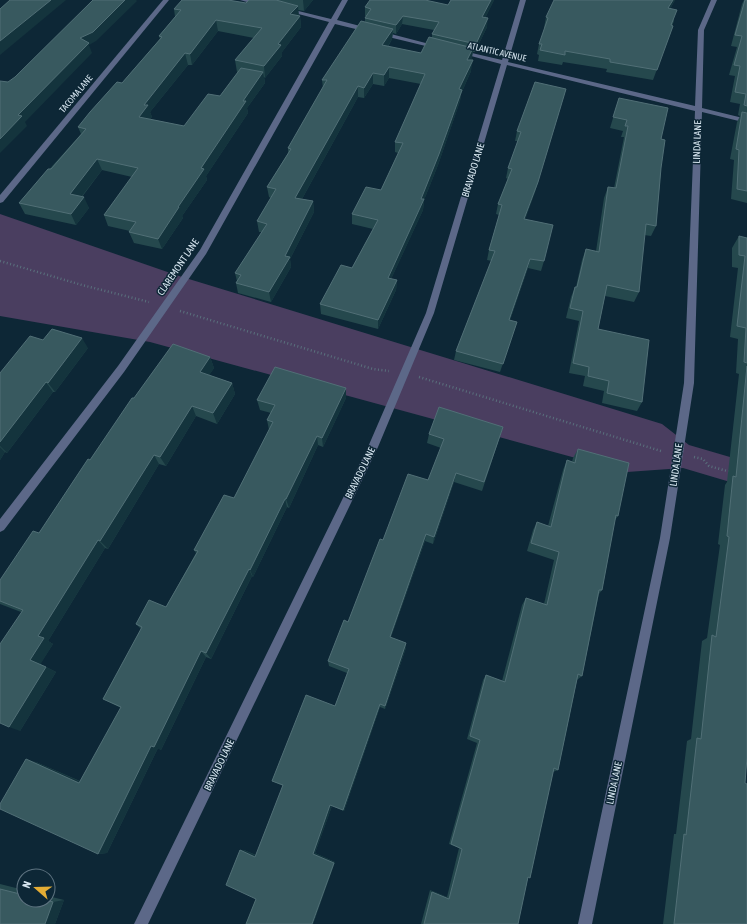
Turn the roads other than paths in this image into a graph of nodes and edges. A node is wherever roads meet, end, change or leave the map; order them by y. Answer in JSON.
{"nodes":[{"id":1,"x":166,"y":0,"type":"edge"},
{"id":2,"x":243,"y":0,"type":"edge"},
{"id":3,"x":345,"y":0,"type":"edge"},
{"id":4,"x":523,"y":0,"type":"edge"},
{"id":5,"x":714,"y":0,"type":"edge"},
{"id":6,"x":265,"y":5,"type":"edge"},
{"id":7,"x":280,"y":9,"type":"edge"},
{"id":8,"x":333,"y":22,"type":"junction"},
{"id":9,"x":445,"y":48,"type":"edge"},
{"id":10,"x":452,"y":50,"type":"edge"},
{"id":11,"x":505,"y":63,"type":"junction"},
{"id":12,"x":698,"y":109,"type":"junction"},
{"id":13,"x":747,"y":121,"type":"edge"},
{"id":14,"x":0,"y":200,"type":"edge"},
{"id":15,"x":0,"y":527,"type":"edge"},
{"id":16,"x":141,"y":924,"type":"edge"},
{"id":17,"x":585,"y":924,"type":"edge"}],
"edges":[{"from":1,"to":14,"type":"street","name":"TACOMA LANE"},
{"from":2,"to":6,"type":"street"},
{"from":3,"to":8,"type":"street","name":"CLAREMONT LANE"},
{"from":4,"to":11,"type":"street","name":"BRAVADO LANE"},
{"from":5,"to":12,"type":"street","name":"LINDA LANE"},
{"from":7,"to":8,"type":"street"},
{"from":8,"to":9,"type":"street"},
{"from":8,"to":15,"type":"street","name":"CLAREMONT LANE"},
{"from":10,"to":11,"type":"street","name":"ATLANTIC AVENUE"},
{"from":11,"to":12,"type":"street","name":"ATLANTIC AVENUE"},
{"from":11,"to":16,"type":"street","name":"BRAVADO LANE"},
{"from":12,"to":13,"type":"street","name":"ATLANTIC AVENUE"},
{"from":12,"to":17,"type":"street","name":"LINDA LANE"}]}
